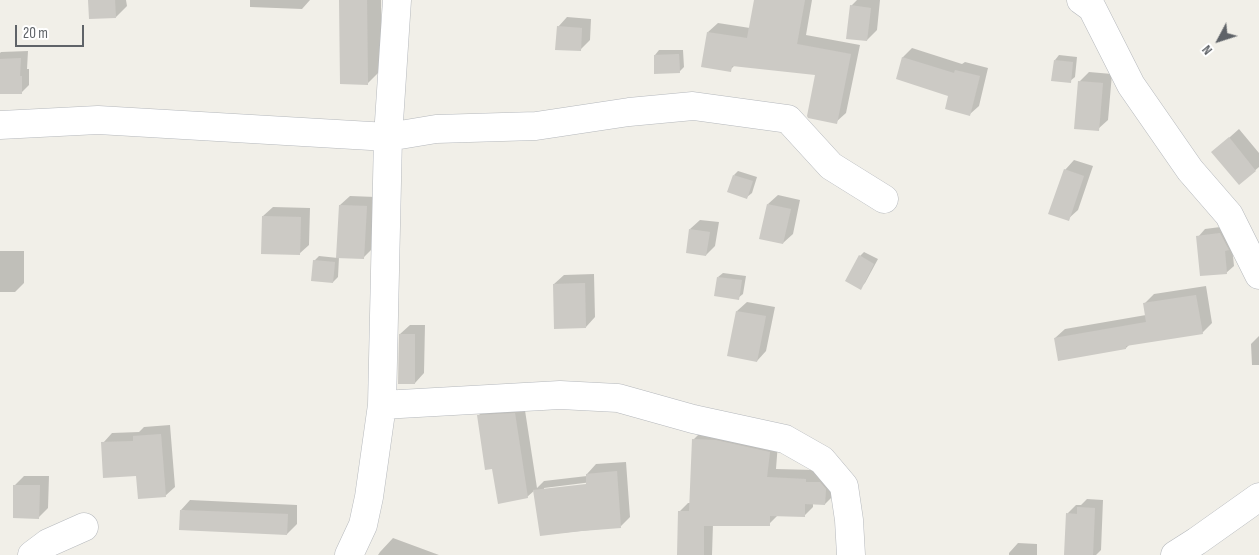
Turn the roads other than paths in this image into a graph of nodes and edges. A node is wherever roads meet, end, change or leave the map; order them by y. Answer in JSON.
{"nodes":[{"id":1,"x":397,"y":0,"type":"edge"},
{"id":2,"x":1081,"y":0,"type":"edge"},
{"id":3,"x":0,"y":126,"type":"edge"},
{"id":4,"x":388,"y":137,"type":"junction"},
{"id":5,"x":884,"y":199,"type":"dead end"},
{"id":6,"x":1259,"y":275,"type":"edge"},
{"id":7,"x":382,"y":405,"type":"junction"},
{"id":8,"x":1259,"y":497,"type":"edge"},
{"id":9,"x":84,"y":527,"type":"dead end"},
{"id":10,"x":32,"y":555,"type":"edge"},
{"id":11,"x":349,"y":555,"type":"edge"},
{"id":12,"x":851,"y":555,"type":"edge"},
{"id":13,"x":1175,"y":555,"type":"edge"}],
"edges":[{"from":1,"to":4,"type":"street"},
{"from":2,"to":6,"type":"street"},
{"from":3,"to":4,"type":"street"},
{"from":4,"to":5,"type":"street"},
{"from":4,"to":7,"type":"street"},
{"from":7,"to":11,"type":"street"},
{"from":7,"to":12,"type":"street"},
{"from":8,"to":13,"type":"street"},
{"from":9,"to":10,"type":"street"}]}
